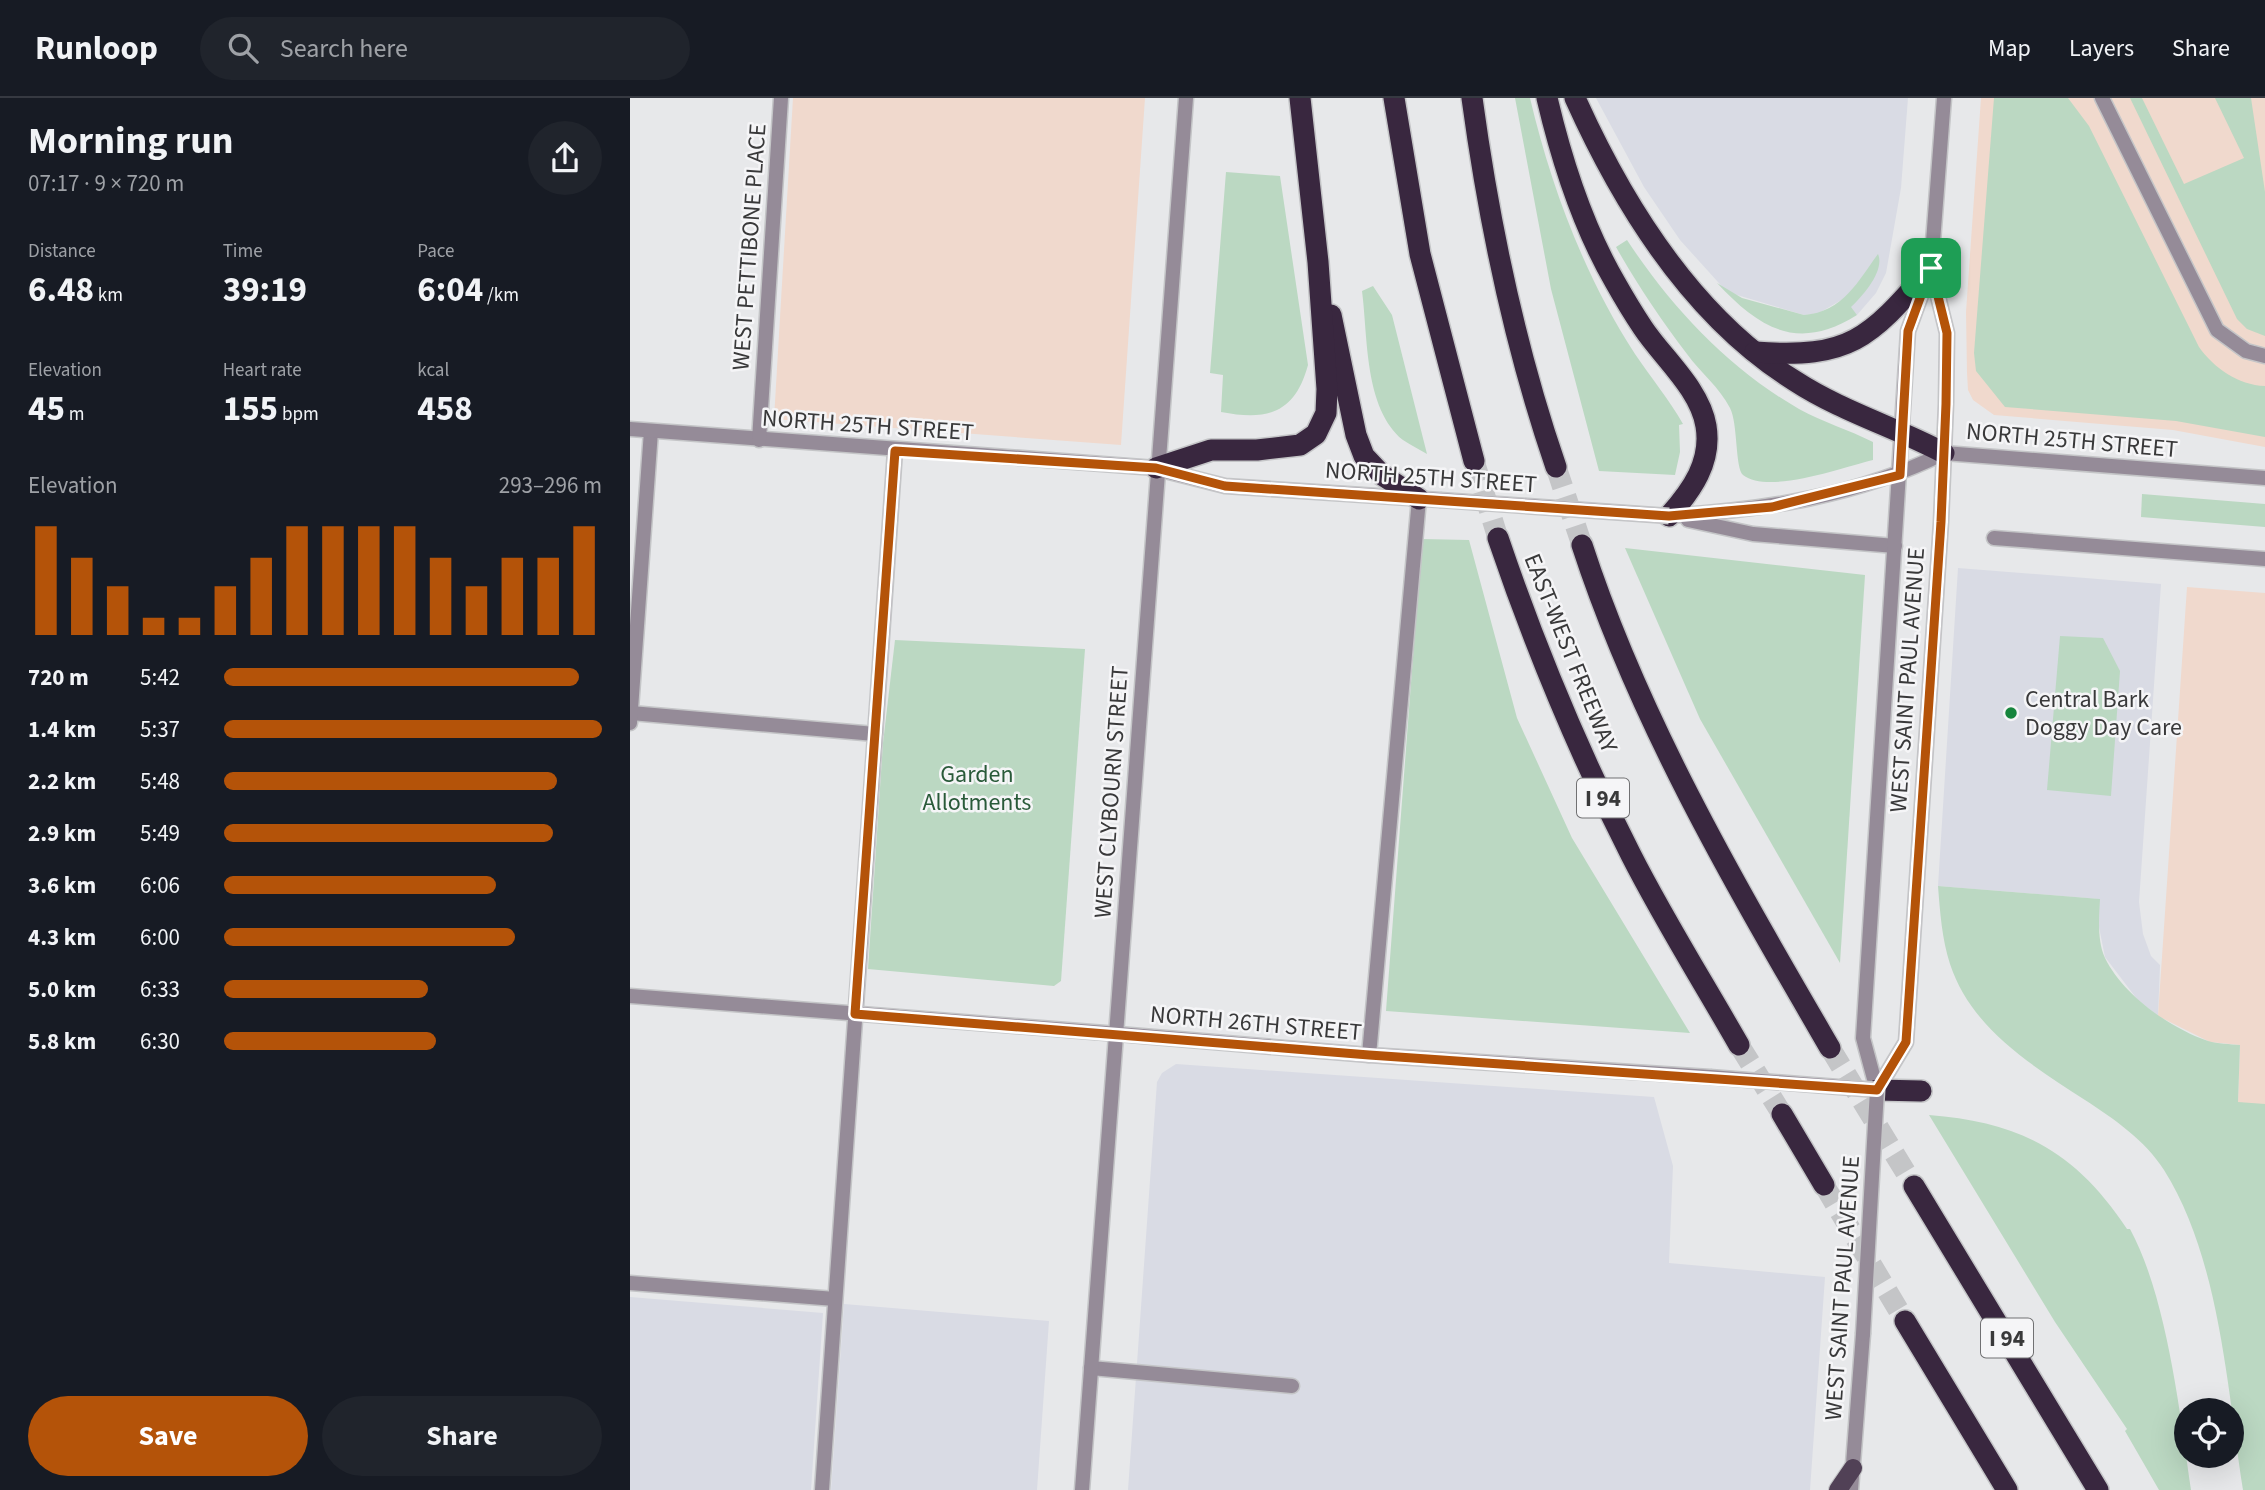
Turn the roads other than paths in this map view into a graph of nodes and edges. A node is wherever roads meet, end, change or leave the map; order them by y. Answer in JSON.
{"nodes":[{"id":1,"x":781,"y":98,"type":"edge"},
{"id":2,"x":1186,"y":98,"type":"edge"},
{"id":3,"x":1300,"y":98,"type":"edge"},
{"id":4,"x":1394,"y":98,"type":"edge"},
{"id":5,"x":1472,"y":98,"type":"edge"},
{"id":6,"x":1547,"y":98,"type":"edge"},
{"id":7,"x":1574,"y":98,"type":"edge"},
{"id":8,"x":1944,"y":98,"type":"edge"},
{"id":9,"x":2102,"y":98,"type":"edge"},
{"id":10,"x":1318,"y":262,"type":"junction"},
{"id":11,"x":1931,"y":268,"type":"junction"},
{"id":12,"x":1755,"y":352,"type":"junction"},
{"id":13,"x":2265,"y":356,"type":"edge"},
{"id":14,"x":630,"y":429,"type":"edge"},
{"id":15,"x":1902,"y":430,"type":"junction"},
{"id":16,"x":651,"y":431,"type":"junction"},
{"id":17,"x":759,"y":440,"type":"junction"},
{"id":18,"x":895,"y":451,"type":"junction"},
{"id":19,"x":1944,"y":453,"type":"junction"},
{"id":20,"x":1474,"y":461,"type":"tunnel mouth"},
{"id":21,"x":1556,"y":467,"type":"tunnel mouth"},
{"id":22,"x":1156,"y":468,"type":"junction"},
{"id":23,"x":1900,"y":475,"type":"junction"},
{"id":24,"x":2265,"y":478,"type":"edge"},
{"id":25,"x":1429,"y":499,"type":"junction"},
{"id":26,"x":1669,"y":516,"type":"junction"},
{"id":27,"x":1497,"y":538,"type":"tunnel mouth"},
{"id":28,"x":1993,"y":538,"type":"dead end"},
{"id":29,"x":1582,"y":545,"type":"tunnel mouth"},
{"id":30,"x":1895,"y":545,"type":"junction"},
{"id":31,"x":2265,"y":559,"type":"edge"},
{"id":32,"x":631,"y":713,"type":"edge"},
{"id":33,"x":630,"y":723,"type":"edge"},
{"id":34,"x":875,"y":734,"type":"junction"},
{"id":35,"x":630,"y":996,"type":"edge"},
{"id":36,"x":855,"y":1014,"type":"junction"},
{"id":37,"x":1118,"y":1034,"type":"junction"},
{"id":38,"x":1739,"y":1045,"type":"tunnel mouth"},
{"id":39,"x":1830,"y":1048,"type":"tunnel mouth"},
{"id":40,"x":1369,"y":1055,"type":"junction"},
{"id":41,"x":1877,"y":1090,"type":"junction"},
{"id":42,"x":1921,"y":1091,"type":"dead end"},
{"id":43,"x":1782,"y":1114,"type":"tunnel mouth"},
{"id":44,"x":1824,"y":1185,"type":"tunnel mouth"},
{"id":45,"x":1914,"y":1186,"type":"tunnel mouth"},
{"id":46,"x":630,"y":1283,"type":"edge"},
{"id":47,"x":835,"y":1299,"type":"junction"},
{"id":48,"x":1905,"y":1321,"type":"tunnel mouth"},
{"id":49,"x":1091,"y":1368,"type":"junction"},
{"id":50,"x":1292,"y":1386,"type":"dead end"},
{"id":51,"x":1853,"y":1468,"type":"junction"},
{"id":52,"x":822,"y":1490,"type":"edge"},
{"id":53,"x":1082,"y":1490,"type":"edge"},
{"id":54,"x":1838,"y":1490,"type":"edge"},
{"id":55,"x":1851,"y":1490,"type":"edge"},
{"id":56,"x":2007,"y":1490,"type":"edge"},
{"id":57,"x":2098,"y":1490,"type":"edge"}],
"edges":[{"from":1,"to":17,"type":"street","name":"WEST PETTIBONE PLACE"},
{"from":2,"to":22,"type":"street","name":"WEST CLYBOURN STREET"},
{"from":3,"to":10,"type":"highway"},
{"from":4,"to":20,"type":"highway"},
{"from":5,"to":21,"type":"highway"},
{"from":6,"to":26,"type":"highway"},
{"from":7,"to":12,"type":"highway"},
{"from":8,"to":11,"type":"street","name":"WEST SAINT PAUL AVENUE"},
{"from":9,"to":13,"type":"street"},
{"from":10,"to":22,"type":"highway"},
{"from":10,"to":25,"type":"highway"},
{"from":11,"to":12,"type":"highway"},
{"from":11,"to":15,"type":"street","name":"WEST SAINT PAUL AVENUE"},
{"from":11,"to":19,"type":"street","name":"WEST SAINT PAUL AVENUE"},
{"from":12,"to":15,"type":"highway"},
{"from":14,"to":16,"type":"street","name":"NORTH 25TH STREET"},
{"from":15,"to":19,"type":"highway"},
{"from":15,"to":23,"type":"street","name":"WEST SAINT PAUL AVENUE"},
{"from":16,"to":17,"type":"street","name":"NORTH 25TH STREET"},
{"from":16,"to":32,"type":"street"},
{"from":17,"to":18,"type":"street","name":"NORTH 25TH STREET"},
{"from":18,"to":22,"type":"street","name":"NORTH 25TH STREET"},
{"from":18,"to":34,"type":"street"},
{"from":19,"to":23,"type":"street","name":"NORTH 25TH STREET"},
{"from":19,"to":24,"type":"street","name":"NORTH 25TH STREET"},
{"from":19,"to":41,"type":"street","name":"WEST SAINT PAUL AVENUE"},
{"from":22,"to":25,"type":"street","name":"NORTH 25TH STREET"},
{"from":22,"to":37,"type":"street","name":"WEST CLYBOURN STREET"},
{"from":23,"to":26,"type":"street","name":"NORTH 25TH STREET"},
{"from":23,"to":30,"type":"street","name":"WEST SAINT PAUL AVENUE"},
{"from":25,"to":26,"type":"street","name":"NORTH 25TH STREET","bridge":true},
{"from":25,"to":40,"type":"street"},
{"from":26,"to":30,"type":"street"},
{"from":27,"to":38,"type":"highway","name":"EAST-WEST FREEWAY","number":"I 94"},
{"from":28,"to":31,"type":"street"},
{"from":29,"to":39,"type":"highway","name":"EAST-WEST FREEWAY"},
{"from":30,"to":41,"type":"street","name":"WEST SAINT PAUL AVENUE"},
{"from":32,"to":33,"type":"street"},
{"from":32,"to":34,"type":"street"},
{"from":34,"to":36,"type":"street"},
{"from":35,"to":36,"type":"street","name":"NORTH 26TH STREET"},
{"from":36,"to":37,"type":"street","name":"NORTH 26TH STREET"},
{"from":36,"to":47,"type":"street"},
{"from":37,"to":40,"type":"street","name":"NORTH 26TH STREET"},
{"from":37,"to":49,"type":"street","name":"WEST CLYBOURN STREET"},
{"from":40,"to":41,"type":"street","name":"NORTH 26TH STREET","bridge":true},
{"from":41,"to":42,"type":"highway"},
{"from":41,"to":51,"type":"street","name":"WEST SAINT PAUL AVENUE","bridge":true},
{"from":43,"to":44,"type":"highway"},
{"from":45,"to":57,"type":"highway","number":"I 94"},
{"from":46,"to":47,"type":"street"},
{"from":47,"to":52,"type":"street"},
{"from":48,"to":56,"type":"highway"},
{"from":49,"to":50,"type":"street"},
{"from":49,"to":53,"type":"street","name":"WEST CLYBOURN STREET"},
{"from":51,"to":54,"type":"main road"},
{"from":51,"to":55,"type":"street","name":"WEST SAINT PAUL AVENUE"}]}
